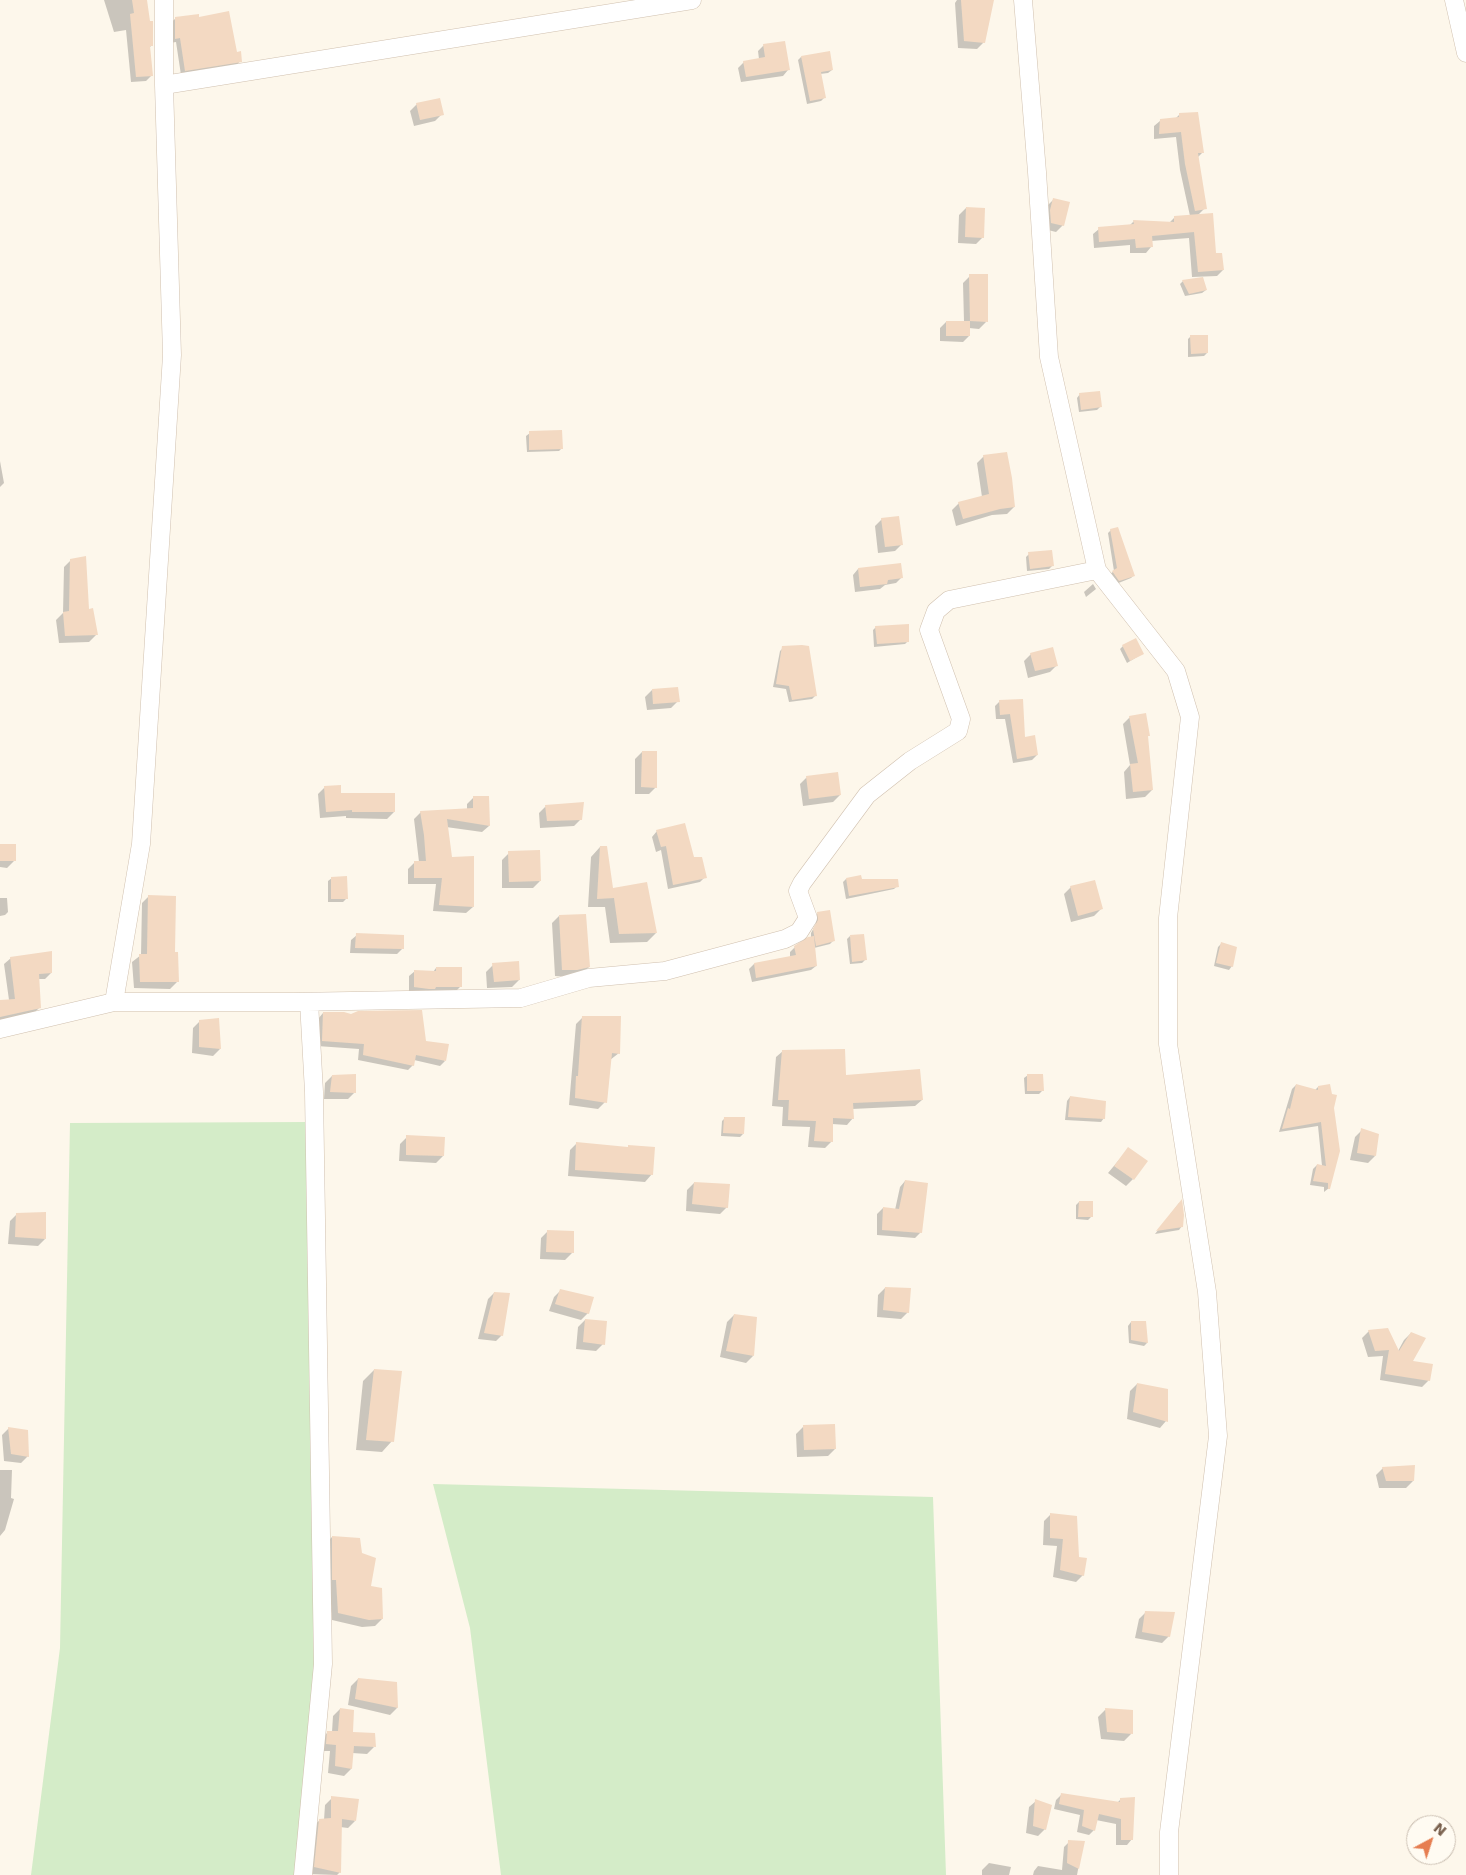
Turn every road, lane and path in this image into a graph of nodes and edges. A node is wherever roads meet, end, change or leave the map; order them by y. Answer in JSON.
{"nodes":[{"id":1,"x":164,"y":0,"type":"edge"},
{"id":2,"x":692,"y":0,"type":"edge"},
{"id":3,"x":1023,"y":0,"type":"edge"},
{"id":4,"x":1454,"y":0,"type":"edge"},
{"id":5,"x":1466,"y":53,"type":"edge"},
{"id":6,"x":164,"y":85,"type":"junction"},
{"id":7,"x":1097,"y":570,"type":"junction"},
{"id":8,"x":114,"y":1002,"type":"junction"},
{"id":9,"x":309,"y":1002,"type":"junction"},
{"id":10,"x":0,"y":1029,"type":"edge"},
{"id":11,"x":303,"y":1875,"type":"edge"},
{"id":12,"x":1169,"y":1875,"type":"edge"}],
"edges":[{"from":1,"to":6,"type":"street"},
{"from":2,"to":6,"type":"street"},
{"from":3,"to":7,"type":"street"},
{"from":4,"to":5,"type":"street"},
{"from":6,"to":8,"type":"street"},
{"from":7,"to":9,"type":"street"},
{"from":7,"to":12,"type":"street"},
{"from":8,"to":9,"type":"street"},
{"from":8,"to":10,"type":"street"},
{"from":9,"to":11,"type":"street"}]}
